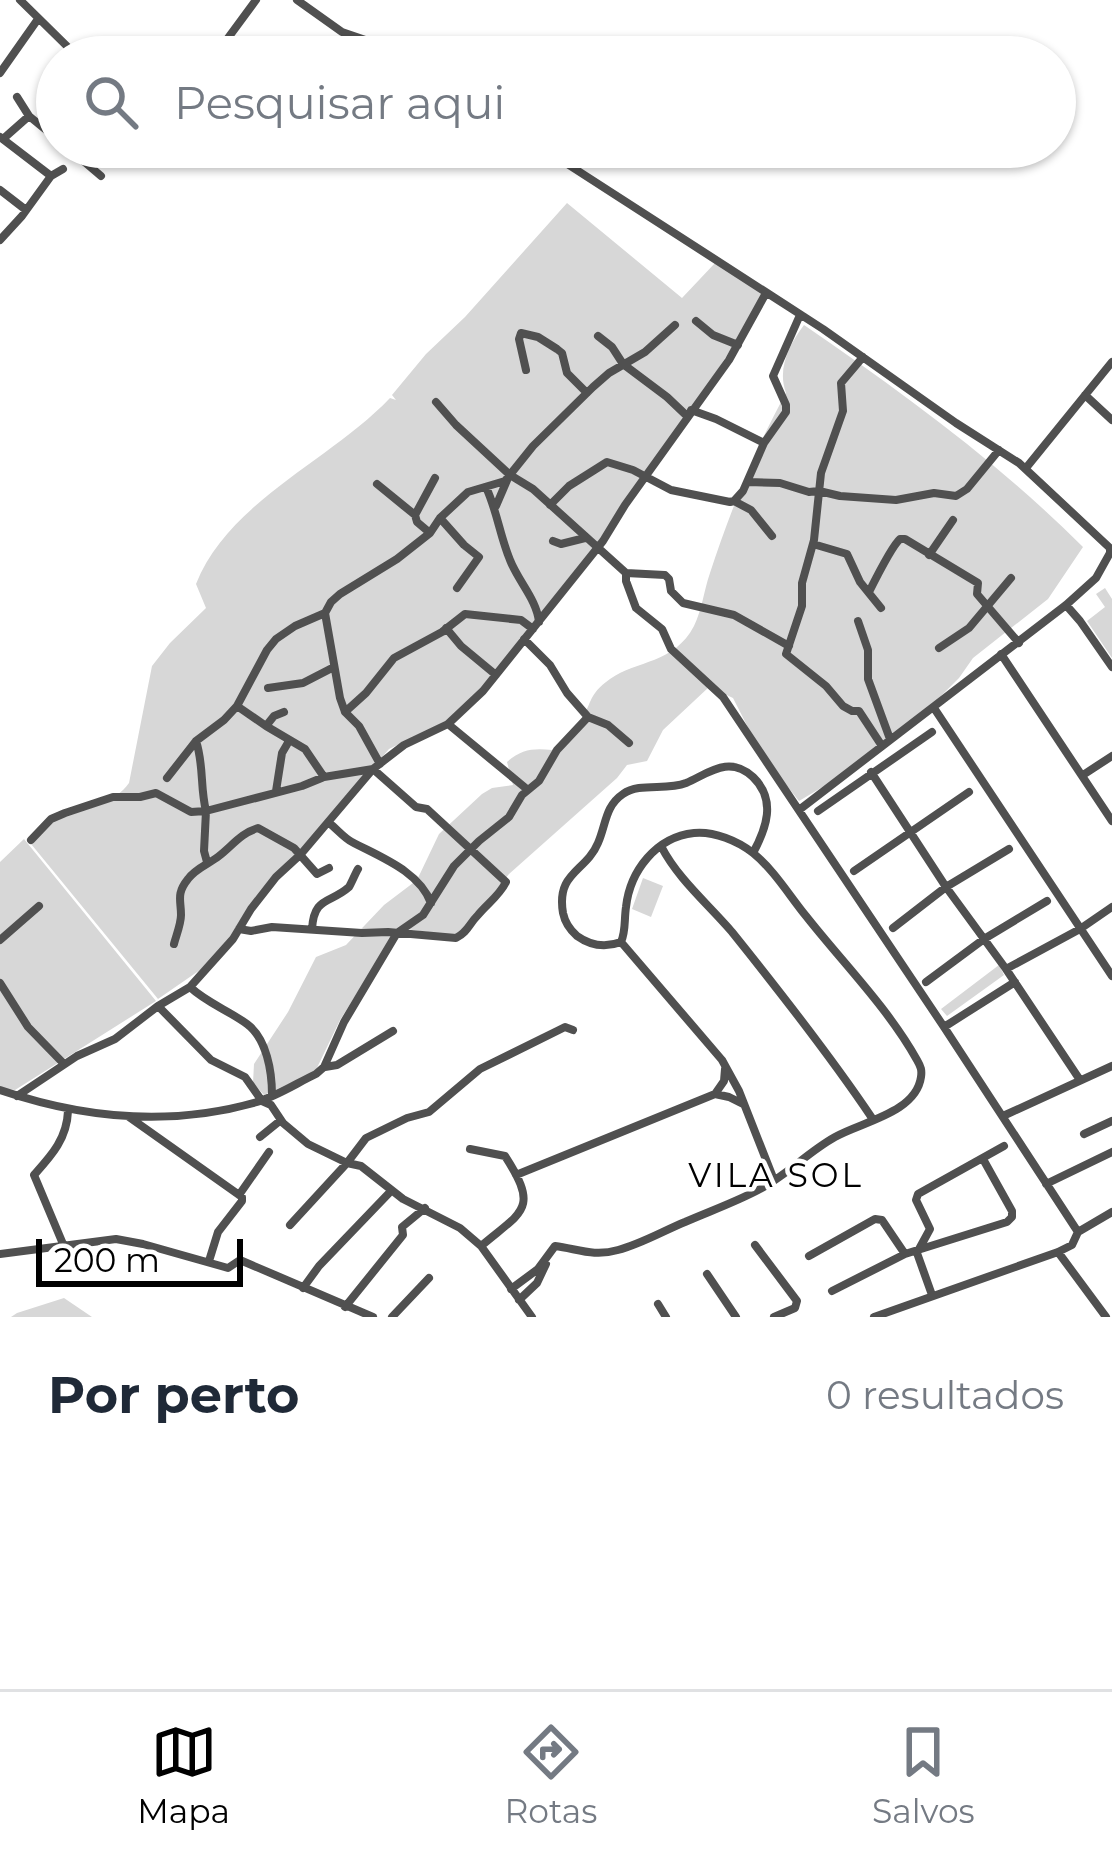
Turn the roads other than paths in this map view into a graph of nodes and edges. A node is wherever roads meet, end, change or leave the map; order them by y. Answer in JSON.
{"nodes":[{"id":1,"x":20,"y":0,"type":"edge"},
{"id":2,"x":256,"y":0,"type":"edge"},
{"id":3,"x":297,"y":0,"type":"edge"},
{"id":4,"x":38,"y":19,"type":"junction"},
{"id":5,"x":56,"y":36,"type":"edge"},
{"id":6,"x":229,"y":36,"type":"edge"},
{"id":7,"x":353,"y":36,"type":"edge"},
{"id":8,"x":0,"y":73,"type":"edge"},
{"id":9,"x":17,"y":97,"type":"dead end"},
{"id":10,"x":28,"y":116,"type":"junction"},
{"id":11,"x":36,"y":122,"type":"edge"},
{"id":12,"x":2,"y":138,"type":"edge"},
{"id":13,"x":36,"y":164,"type":"edge"},
{"id":14,"x":41,"y":168,"type":"edge"},
{"id":15,"x":92,"y":168,"type":"edge"},
{"id":16,"x":573,"y":168,"type":"edge"},
{"id":17,"x":63,"y":169,"type":"dead end"},
{"id":18,"x":51,"y":176,"type":"junction"},
{"id":19,"x":101,"y":176,"type":"dead end"},
{"id":20,"x":0,"y":190,"type":"edge"},
{"id":21,"x":26,"y":210,"type":"junction"},
{"id":22,"x":1,"y":237,"type":"edge"},
{"id":23,"x":766,"y":293,"type":"junction"},
{"id":24,"x":800,"y":315,"type":"junction"},
{"id":25,"x":696,"y":321,"type":"dead end"},
{"id":26,"x":675,"y":325,"type":"dead end"},
{"id":27,"x":598,"y":336,"type":"dead end"},
{"id":28,"x":738,"y":345,"type":"junction"},
{"id":29,"x":863,"y":357,"type":"junction"},
{"id":30,"x":1112,"y":362,"type":"edge"},
{"id":31,"x":622,"y":364,"type":"junction"},
{"id":32,"x":526,"y":370,"type":"dead end"},
{"id":33,"x":587,"y":392,"type":"junction"},
{"id":34,"x":1085,"y":395,"type":"junction"},
{"id":35,"x":436,"y":402,"type":"dead end"},
{"id":36,"x":689,"y":413,"type":"junction"},
{"id":37,"x":1112,"y":420,"type":"edge"},
{"id":38,"x":764,"y":443,"type":"junction"},
{"id":39,"x":999,"y":451,"type":"junction"},
{"id":40,"x":1026,"y":468,"type":"junction"},
{"id":41,"x":509,"y":476,"type":"junction"},
{"id":42,"x":646,"y":476,"type":"junction"},
{"id":43,"x":435,"y":478,"type":"dead end"},
{"id":44,"x":748,"y":482,"type":"junction"},
{"id":45,"x":377,"y":484,"type":"dead end"},
{"id":46,"x":485,"y":487,"type":"junction"},
{"id":47,"x":819,"y":491,"type":"junction"},
{"id":48,"x":734,"y":501,"type":"junction"},
{"id":49,"x":550,"y":505,"type":"junction"},
{"id":50,"x":495,"y":507,"type":"junction"},
{"id":51,"x":415,"y":515,"type":"junction"},
{"id":52,"x":440,"y":518,"type":"junction"},
{"id":53,"x":953,"y":520,"type":"dead end"},
{"id":54,"x":430,"y":533,"type":"junction"},
{"id":55,"x":772,"y":536,"type":"dead end"},
{"id":56,"x":585,"y":538,"type":"junction"},
{"id":57,"x":553,"y":542,"type":"dead end"},
{"id":58,"x":813,"y":544,"type":"junction"},
{"id":59,"x":1111,"y":547,"type":"edge"},
{"id":60,"x":597,"y":549,"type":"junction"},
{"id":61,"x":929,"y":555,"type":"junction"},
{"id":62,"x":626,"y":573,"type":"junction"},
{"id":63,"x":1011,"y":578,"type":"dead end"},
{"id":64,"x":457,"y":588,"type":"dead end"},
{"id":65,"x":869,"y":592,"type":"junction"},
{"id":66,"x":1066,"y":605,"type":"junction"},
{"id":67,"x":989,"y":606,"type":"junction"},
{"id":68,"x":881,"y":608,"type":"dead end"},
{"id":69,"x":326,"y":614,"type":"junction"},
{"id":70,"x":858,"y":621,"type":"dead end"},
{"id":71,"x":536,"y":625,"type":"junction"},
{"id":72,"x":446,"y":628,"type":"junction"},
{"id":73,"x":524,"y":639,"type":"junction"},
{"id":74,"x":1019,"y":643,"type":"junction"},
{"id":75,"x":789,"y":646,"type":"junction"},
{"id":76,"x":939,"y":648,"type":"dead end"},
{"id":77,"x":1001,"y":654,"type":"junction"},
{"id":78,"x":334,"y":667,"type":"junction"},
{"id":79,"x":1112,"y":667,"type":"edge"},
{"id":80,"x":496,"y":675,"type":"junction"},
{"id":81,"x":268,"y":688,"type":"dead end"},
{"id":82,"x":237,"y":706,"type":"junction"},
{"id":83,"x":934,"y":708,"type":"junction"},
{"id":84,"x":284,"y":712,"type":"dead end"},
{"id":85,"x":345,"y":712,"type":"junction"},
{"id":86,"x":588,"y":717,"type":"junction"},
{"id":87,"x":448,"y":724,"type":"junction"},
{"id":88,"x":266,"y":726,"type":"junction"},
{"id":89,"x":932,"y":732,"type":"dead end"},
{"id":90,"x":196,"y":741,"type":"junction"},
{"id":91,"x":289,"y":741,"type":"junction"},
{"id":92,"x":629,"y":743,"type":"dead end"},
{"id":93,"x":886,"y":743,"type":"junction"},
{"id":94,"x":1112,"y":756,"type":"edge"},
{"id":95,"x":376,"y":766,"type":"junction"},
{"id":96,"x":871,"y":772,"type":"junction"},
{"id":97,"x":1083,"y":776,"type":"junction"},
{"id":98,"x":324,"y":777,"type":"junction"},
{"id":99,"x":167,"y":778,"type":"dead end"},
{"id":100,"x":527,"y":790,"type":"junction"},
{"id":101,"x":276,"y":791,"type":"junction"},
{"id":102,"x":969,"y":792,"type":"dead end"},
{"id":103,"x":799,"y":810,"type":"junction"},
{"id":104,"x":206,"y":811,"type":"junction"},
{"id":105,"x":818,"y":811,"type":"dead end"},
{"id":106,"x":1112,"y":821,"type":"edge"},
{"id":107,"x":329,"y":823,"type":"junction"},
{"id":108,"x":909,"y":831,"type":"junction"},
{"id":109,"x":31,"y":840,"type":"dead end"},
{"id":110,"x":661,"y":846,"type":"junction"},
{"id":111,"x":1009,"y":849,"type":"dead end"},
{"id":112,"x":470,"y":850,"type":"junction"},
{"id":113,"x":301,"y":854,"type":"junction"},
{"id":114,"x":754,"y":854,"type":"junction"},
{"id":115,"x":207,"y":862,"type":"junction"},
{"id":116,"x":329,"y":868,"type":"dead end"},
{"id":117,"x":358,"y":869,"type":"dead end"},
{"id":118,"x":854,"y":871,"type":"dead end"},
{"id":119,"x":946,"y":887,"type":"junction"},
{"id":120,"x":1047,"y":901,"type":"dead end"},
{"id":121,"x":431,"y":903,"type":"junction"},
{"id":122,"x":39,"y":906,"type":"dead end"},
{"id":123,"x":1112,"y":907,"type":"edge"},
{"id":124,"x":893,"y":928,"type":"dead end"},
{"id":125,"x":239,"y":929,"type":"junction"},
{"id":126,"x":312,"y":929,"type":"junction"},
{"id":127,"x":1080,"y":929,"type":"junction"},
{"id":128,"x":398,"y":933,"type":"junction"},
{"id":129,"x":984,"y":939,"type":"junction"},
{"id":130,"x":0,"y":940,"type":"edge"},
{"id":131,"x":621,"y":942,"type":"junction"},
{"id":132,"x":173,"y":944,"type":"dead end"},
{"id":133,"x":1006,"y":969,"type":"junction"},
{"id":134,"x":1112,"y":976,"type":"edge"},
{"id":135,"x":926,"y":982,"type":"dead end"},
{"id":136,"x":1015,"y":982,"type":"junction"},
{"id":137,"x":0,"y":983,"type":"edge"},
{"id":138,"x":190,"y":987,"type":"junction"},
{"id":139,"x":158,"y":1006,"type":"junction"},
{"id":140,"x":944,"y":1027,"type":"junction"},
{"id":141,"x":574,"y":1030,"type":"dead end"},
{"id":142,"x":393,"y":1031,"type":"dead end"},
{"id":143,"x":64,"y":1064,"type":"junction"},
{"id":144,"x":725,"y":1066,"type":"junction"},
{"id":145,"x":1112,"y":1066,"type":"edge"},
{"id":146,"x":323,"y":1067,"type":"junction"},
{"id":147,"x":1080,"y":1080,"type":"junction"},
{"id":148,"x":0,"y":1090,"type":"edge"},
{"id":149,"x":715,"y":1094,"type":"junction"},
{"id":150,"x":272,"y":1095,"type":"junction"},
{"id":151,"x":16,"y":1096,"type":"junction"},
{"id":152,"x":262,"y":1101,"type":"junction"},
{"id":153,"x":745,"y":1106,"type":"junction"},
{"id":154,"x":68,"y":1111,"type":"junction"},
{"id":155,"x":1003,"y":1115,"type":"junction"},
{"id":156,"x":128,"y":1116,"type":"junction"},
{"id":157,"x":872,"y":1118,"type":"junction"},
{"id":158,"x":281,"y":1120,"type":"junction"},
{"id":159,"x":1112,"y":1121,"type":"edge"},
{"id":160,"x":1084,"y":1134,"type":"dead end"},
{"id":161,"x":260,"y":1137,"type":"dead end"},
{"id":162,"x":1004,"y":1146,"type":"dead end"},
{"id":163,"x":470,"y":1149,"type":"dead end"},
{"id":164,"x":269,"y":1152,"type":"dead end"},
{"id":165,"x":1112,"y":1152,"type":"edge"},
{"id":166,"x":983,"y":1159,"type":"junction"},
{"id":167,"x":347,"y":1163,"type":"junction"},
{"id":168,"x":516,"y":1175,"type":"junction"},
{"id":169,"x":775,"y":1180,"type":"junction"},
{"id":170,"x":1046,"y":1184,"type":"junction"},
{"id":171,"x":392,"y":1191,"type":"junction"},
{"id":172,"x":239,"y":1195,"type":"junction"},
{"id":173,"x":424,"y":1208,"type":"junction"},
{"id":174,"x":1112,"y":1212,"type":"edge"},
{"id":175,"x":290,"y":1225,"type":"dead end"},
{"id":176,"x":1078,"y":1232,"type":"junction"},
{"id":177,"x":62,"y":1244,"type":"junction"},
{"id":178,"x":755,"y":1245,"type":"dead end"},
{"id":179,"x":481,"y":1246,"type":"junction"},
{"id":180,"x":1058,"y":1252,"type":"junction"},
{"id":181,"x":917,"y":1253,"type":"junction"},
{"id":182,"x":0,"y":1254,"type":"edge"},
{"id":183,"x":905,"y":1254,"type":"junction"},
{"id":184,"x":809,"y":1256,"type":"dead end"},
{"id":185,"x":548,"y":1258,"type":"junction"},
{"id":186,"x":208,"y":1261,"type":"junction"},
{"id":187,"x":707,"y":1274,"type":"dead end"},
{"id":188,"x":429,"y":1278,"type":"dead end"},
{"id":189,"x":303,"y":1288,"type":"junction"},
{"id":190,"x":511,"y":1289,"type":"junction"},
{"id":191,"x":832,"y":1291,"type":"dead end"},
{"id":192,"x":932,"y":1295,"type":"junction"},
{"id":193,"x":519,"y":1300,"type":"junction"},
{"id":194,"x":658,"y":1304,"type":"dead end"},
{"id":195,"x":345,"y":1307,"type":"junction"},
{"id":196,"x":1108,"y":1316,"type":"edge"},
{"id":197,"x":373,"y":1317,"type":"edge"},
{"id":198,"x":392,"y":1317,"type":"edge"},
{"id":199,"x":532,"y":1317,"type":"edge"},
{"id":200,"x":666,"y":1317,"type":"edge"},
{"id":201,"x":736,"y":1317,"type":"edge"},
{"id":202,"x":774,"y":1317,"type":"edge"},
{"id":203,"x":874,"y":1317,"type":"edge"}],
"edges":[{"from":1,"to":4,"type":"street"},
{"from":2,"to":6,"type":"street"},
{"from":3,"to":7,"type":"street"},
{"from":4,"to":5,"type":"street"},
{"from":4,"to":8,"type":"street"},
{"from":9,"to":10,"type":"street"},
{"from":10,"to":11,"type":"street"},
{"from":10,"to":12,"type":"street"},
{"from":12,"to":13,"type":"street"},
{"from":14,"to":18,"type":"street"},
{"from":15,"to":19,"type":"street"},
{"from":16,"to":23,"type":"street"},
{"from":17,"to":18,"type":"street"},
{"from":18,"to":21,"type":"street"},
{"from":20,"to":21,"type":"street"},
{"from":21,"to":22,"type":"street"},
{"from":23,"to":24,"type":"street"},
{"from":23,"to":28,"type":"street"},
{"from":24,"to":29,"type":"street"},
{"from":24,"to":38,"type":"street"},
{"from":25,"to":28,"type":"street"},
{"from":26,"to":31,"type":"street"},
{"from":27,"to":31,"type":"street"},
{"from":28,"to":36,"type":"street"},
{"from":29,"to":39,"type":"street"},
{"from":29,"to":47,"type":"street"},
{"from":30,"to":34,"type":"street"},
{"from":31,"to":33,"type":"street"},
{"from":31,"to":36,"type":"street"},
{"from":32,"to":33,"type":"street"},
{"from":33,"to":41,"type":"street"},
{"from":34,"to":37,"type":"street"},
{"from":34,"to":40,"type":"street"},
{"from":35,"to":41,"type":"street"},
{"from":36,"to":38,"type":"street"},
{"from":36,"to":42,"type":"street"},
{"from":38,"to":44,"type":"street"},
{"from":39,"to":40,"type":"street"},
{"from":39,"to":47,"type":"street"},
{"from":40,"to":59,"type":"street"},
{"from":41,"to":46,"type":"street"},
{"from":41,"to":49,"type":"street"},
{"from":41,"to":50,"type":"street"},
{"from":42,"to":48,"type":"street"},
{"from":42,"to":49,"type":"street"},
{"from":42,"to":60,"type":"street"},
{"from":43,"to":51,"type":"street"},
{"from":44,"to":47,"type":"street"},
{"from":44,"to":48,"type":"street"},
{"from":45,"to":51,"type":"street"},
{"from":46,"to":50,"type":"street"},
{"from":46,"to":52,"type":"street"},
{"from":47,"to":58,"type":"street"},
{"from":48,"to":55,"type":"street"},
{"from":49,"to":56,"type":"street"},
{"from":50,"to":71,"type":"street"},
{"from":51,"to":54,"type":"street"},
{"from":52,"to":54,"type":"street"},
{"from":52,"to":64,"type":"street"},
{"from":53,"to":61,"type":"street"},
{"from":54,"to":69,"type":"street"},
{"from":56,"to":57,"type":"street"},
{"from":56,"to":60,"type":"street"},
{"from":58,"to":65,"type":"street"},
{"from":58,"to":75,"type":"street"},
{"from":59,"to":66,"type":"street"},
{"from":60,"to":62,"type":"street"},
{"from":60,"to":71,"type":"street"},
{"from":61,"to":65,"type":"street"},
{"from":61,"to":67,"type":"street"},
{"from":62,"to":75,"type":"street"},
{"from":62,"to":103,"type":"street"},
{"from":63,"to":67,"type":"street"},
{"from":65,"to":68,"type":"street"},
{"from":66,"to":74,"type":"street"},
{"from":66,"to":79,"type":"street"},
{"from":67,"to":74,"type":"street"},
{"from":67,"to":76,"type":"street"},
{"from":69,"to":78,"type":"street"},
{"from":69,"to":82,"type":"street"},
{"from":70,"to":93,"type":"street"},
{"from":71,"to":72,"type":"street"},
{"from":71,"to":73,"type":"street"},
{"from":72,"to":80,"type":"street"},
{"from":72,"to":85,"type":"street"},
{"from":73,"to":80,"type":"street"},
{"from":73,"to":86,"type":"street"},
{"from":74,"to":77,"type":"street"},
{"from":75,"to":93,"type":"street"},
{"from":77,"to":83,"type":"street"},
{"from":77,"to":97,"type":"street"},
{"from":78,"to":81,"type":"street"},
{"from":78,"to":85,"type":"street"},
{"from":80,"to":87,"type":"street"},
{"from":82,"to":88,"type":"street"},
{"from":82,"to":90,"type":"street"},
{"from":83,"to":93,"type":"street"},
{"from":83,"to":127,"type":"street"},
{"from":84,"to":88,"type":"street"},
{"from":85,"to":95,"type":"street"},
{"from":86,"to":92,"type":"street"},
{"from":86,"to":100,"type":"street"},
{"from":87,"to":95,"type":"street"},
{"from":87,"to":100,"type":"street"},
{"from":88,"to":91,"type":"street"},
{"from":89,"to":96,"type":"street"},
{"from":90,"to":99,"type":"street"},
{"from":90,"to":104,"type":"street"},
{"from":91,"to":98,"type":"street"},
{"from":91,"to":101,"type":"street"},
{"from":93,"to":103,"type":"street"},
{"from":94,"to":97,"type":"street"},
{"from":95,"to":98,"type":"street"},
{"from":95,"to":107,"type":"street"},
{"from":95,"to":112,"type":"street"},
{"from":96,"to":105,"type":"street"},
{"from":96,"to":108,"type":"street"},
{"from":97,"to":106,"type":"street"},
{"from":98,"to":101,"type":"street"},
{"from":100,"to":112,"type":"street"},
{"from":101,"to":104,"type":"street"},
{"from":102,"to":108,"type":"street"},
{"from":103,"to":140,"type":"street"},
{"from":104,"to":109,"type":"street"},
{"from":104,"to":115,"type":"street"},
{"from":107,"to":113,"type":"street"},
{"from":107,"to":121,"type":"street"},
{"from":108,"to":118,"type":"street"},
{"from":108,"to":119,"type":"street"},
{"from":110,"to":114,"type":"street"},
{"from":110,"to":131,"type":"street"},
{"from":110,"to":157,"type":"street"},
{"from":111,"to":119,"type":"street"},
{"from":112,"to":121,"type":"street"},
{"from":112,"to":128,"type":"street"},
{"from":113,"to":115,"type":"street"},
{"from":113,"to":116,"type":"street"},
{"from":113,"to":125,"type":"street"},
{"from":114,"to":131,"type":"street"},
{"from":114,"to":157,"type":"street"},
{"from":115,"to":132,"type":"street"},
{"from":117,"to":126,"type":"street"},
{"from":119,"to":124,"type":"street"},
{"from":119,"to":129,"type":"street"},
{"from":120,"to":129,"type":"street"},
{"from":121,"to":128,"type":"street"},
{"from":122,"to":130,"type":"street"},
{"from":123,"to":127,"type":"street"},
{"from":125,"to":126,"type":"street"},
{"from":125,"to":138,"type":"street"},
{"from":126,"to":128,"type":"street"},
{"from":127,"to":133,"type":"street"},
{"from":127,"to":134,"type":"street"},
{"from":128,"to":146,"type":"street"},
{"from":129,"to":133,"type":"street"},
{"from":129,"to":135,"type":"street"},
{"from":131,"to":144,"type":"street"},
{"from":133,"to":136,"type":"street"},
{"from":136,"to":140,"type":"street"},
{"from":136,"to":147,"type":"street"},
{"from":137,"to":143,"type":"street"},
{"from":138,"to":139,"type":"street"},
{"from":138,"to":150,"type":"street"},
{"from":139,"to":143,"type":"street"},
{"from":139,"to":152,"type":"street"},
{"from":140,"to":155,"type":"street"},
{"from":141,"to":167,"type":"street"},
{"from":142,"to":146,"type":"street"},
{"from":143,"to":151,"type":"street"},
{"from":144,"to":149,"type":"street"},
{"from":144,"to":153,"type":"street"},
{"from":145,"to":147,"type":"street"},
{"from":146,"to":150,"type":"street"},
{"from":147,"to":155,"type":"street"},
{"from":148,"to":151,"type":"street"},
{"from":149,"to":153,"type":"street"},
{"from":149,"to":168,"type":"street"},
{"from":150,"to":152,"type":"street"},
{"from":151,"to":154,"type":"street"},
{"from":152,"to":156,"type":"street"},
{"from":152,"to":158,"type":"street"},
{"from":153,"to":169,"type":"street"},
{"from":154,"to":156,"type":"street"},
{"from":154,"to":177,"type":"street"},
{"from":155,"to":170,"type":"street"},
{"from":156,"to":172,"type":"street"},
{"from":157,"to":169,"type":"street"},
{"from":158,"to":161,"type":"street"},
{"from":158,"to":167,"type":"street"},
{"from":159,"to":160,"type":"street"},
{"from":162,"to":166,"type":"street"},
{"from":163,"to":168,"type":"street"},
{"from":164,"to":172,"type":"street"},
{"from":165,"to":170,"type":"street"},
{"from":166,"to":181,"type":"street"},
{"from":166,"to":181,"type":"street"},
{"from":167,"to":171,"type":"street"},
{"from":167,"to":175,"type":"street"},
{"from":168,"to":179,"type":"street"},
{"from":169,"to":185,"type":"street"},
{"from":170,"to":176,"type":"street"},
{"from":171,"to":173,"type":"street"},
{"from":171,"to":189,"type":"street"},
{"from":172,"to":186,"type":"street"},
{"from":173,"to":179,"type":"street"},
{"from":173,"to":195,"type":"street"},
{"from":174,"to":176,"type":"street"},
{"from":176,"to":180,"type":"street"},
{"from":177,"to":182,"type":"street"},
{"from":177,"to":186,"type":"street"},
{"from":178,"to":202,"type":"street"},
{"from":179,"to":190,"type":"street"},
{"from":180,"to":192,"type":"street"},
{"from":180,"to":196,"type":"street"},
{"from":181,"to":183,"type":"street"},
{"from":181,"to":192,"type":"street"},
{"from":183,"to":184,"type":"street"},
{"from":183,"to":191,"type":"street"},
{"from":185,"to":190,"type":"street"},
{"from":185,"to":193,"type":"street"},
{"from":186,"to":189,"type":"street"},
{"from":187,"to":201,"type":"street"},
{"from":188,"to":198,"type":"street"},
{"from":189,"to":195,"type":"street"},
{"from":190,"to":193,"type":"street"},
{"from":192,"to":203,"type":"street"},
{"from":193,"to":199,"type":"street"},
{"from":194,"to":200,"type":"street"},
{"from":195,"to":197,"type":"street"}]}
